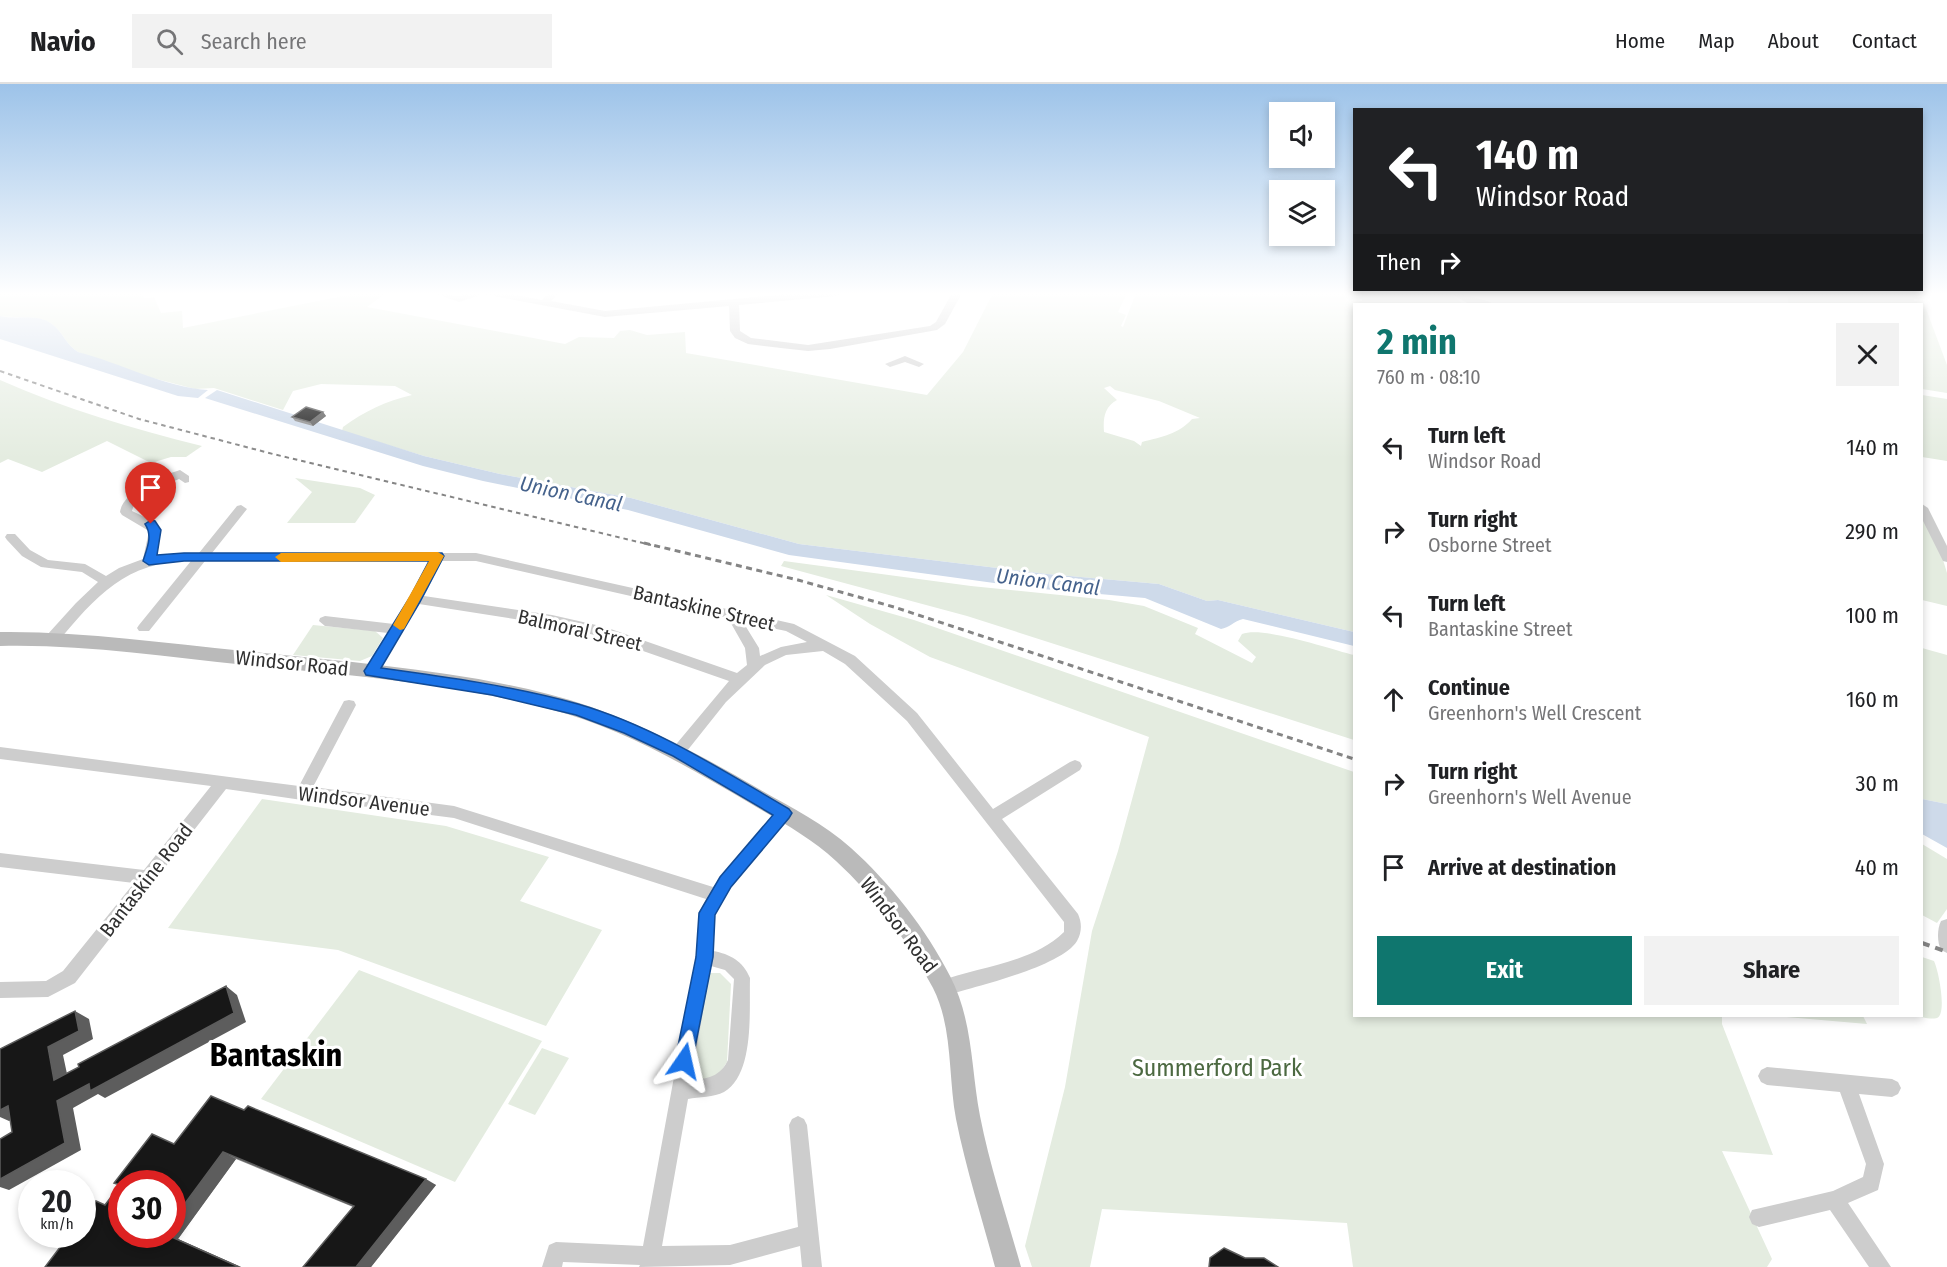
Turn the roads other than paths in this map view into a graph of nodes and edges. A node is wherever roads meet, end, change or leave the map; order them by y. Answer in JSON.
{"nodes":[{"id":1,"x":901,"y":348,"type":"edge"},
{"id":2,"x":905,"y":348,"type":"edge"},
{"id":3,"x":890,"y":364,"type":"dead end"},
{"id":4,"x":919,"y":364,"type":"dead end"},
{"id":5,"x":185,"y":479,"type":"dead end"},
{"id":6,"x":241,"y":509,"type":"dead end"},
{"id":7,"x":1923,"y":510,"type":"edge"},
{"id":8,"x":11,"y":537,"type":"dead end"},
{"id":9,"x":438,"y":556,"type":"junction"},
{"id":10,"x":201,"y":558,"type":"junction"},
{"id":11,"x":1947,"y":558,"type":"edge"},
{"id":12,"x":149,"y":561,"type":"junction"},
{"id":13,"x":105,"y":581,"type":"junction"},
{"id":14,"x":416,"y":599,"type":"junction"},
{"id":15,"x":732,"y":614,"type":"junction"},
{"id":16,"x":326,"y":621,"type":"dead end"},
{"id":17,"x":144,"y":628,"type":"dead end"},
{"id":18,"x":397,"y":629,"type":"junction"},
{"id":19,"x":0,"y":639,"type":"edge"},
{"id":20,"x":52,"y":639,"type":"junction"},
{"id":21,"x":825,"y":646,"type":"junction"},
{"id":22,"x":754,"y":666,"type":"junction"},
{"id":23,"x":371,"y":671,"type":"junction"},
{"id":24,"x":739,"y":679,"type":"junction"},
{"id":25,"x":350,"y":705,"type":"dead end"},
{"id":26,"x":678,"y":752,"type":"junction"},
{"id":27,"x":0,"y":753,"type":"edge"},
{"id":28,"x":1075,"y":766,"type":"dead end"},
{"id":29,"x":222,"y":783,"type":"junction"},
{"id":30,"x":302,"y":794,"type":"junction"},
{"id":31,"x":784,"y":813,"type":"junction"},
{"id":32,"x":991,"y":818,"type":"junction"},
{"id":33,"x":0,"y":860,"type":"edge"},
{"id":34,"x":149,"y":878,"type":"junction"},
{"id":35,"x":717,"y":895,"type":"junction"},
{"id":36,"x":704,"y":957,"type":"junction"},
{"id":37,"x":944,"y":988,"type":"junction"},
{"id":38,"x":0,"y":990,"type":"edge"},
{"id":39,"x":1767,"y":1076,"type":"dead end"},
{"id":40,"x":1846,"y":1084,"type":"junction"},
{"id":41,"x":1892,"y":1088,"type":"dead end"},
{"id":42,"x":680,"y":1092,"type":"junction"},
{"id":43,"x":798,"y":1125,"type":"dead end"},
{"id":44,"x":1834,"y":1200,"type":"junction"},
{"id":45,"x":1759,"y":1217,"type":"dead end"},
{"id":46,"x":808,"y":1234,"type":"junction"},
{"id":47,"x":650,"y":1262,"type":"edge"},
{"id":48,"x":552,"y":1267,"type":"edge"},
{"id":49,"x":812,"y":1267,"type":"edge"},
{"id":50,"x":1008,"y":1267,"type":"edge"},
{"id":51,"x":1881,"y":1267,"type":"edge"}],
"edges":[{"from":1,"to":3,"type":"street"},
{"from":2,"to":4,"type":"street"},
{"from":5,"to":12,"type":"street"},
{"from":6,"to":10,"type":"street"},
{"from":7,"to":11,"type":"street"},
{"from":8,"to":13,"type":"street"},
{"from":9,"to":10,"type":"street","name":"Bantaskine Street"},
{"from":9,"to":14,"type":"street"},
{"from":9,"to":15,"type":"street","name":"Bantaskine Street"},
{"from":10,"to":12,"type":"street","name":"Bantaskine Street"},
{"from":10,"to":17,"type":"street"},
{"from":12,"to":13,"type":"street","name":"Bantaskine Street"},
{"from":13,"to":20,"type":"street","name":"Bantaskine Street"},
{"from":14,"to":18,"type":"street"},
{"from":14,"to":24,"type":"street","name":"Balmoral Street"},
{"from":15,"to":21,"type":"street","name":"Bantaskine Street"},
{"from":15,"to":22,"type":"street"},
{"from":16,"to":18,"type":"street"},
{"from":18,"to":23,"type":"street"},
{"from":19,"to":20,"type":"street","name":"Windsor Road"},
{"from":20,"to":23,"type":"street","name":"Windsor Road"},
{"from":21,"to":22,"type":"street"},
{"from":21,"to":32,"type":"street","name":"Bantaskine Street"},
{"from":22,"to":24,"type":"street"},
{"from":23,"to":26,"type":"street","name":"Windsor Road"},
{"from":24,"to":26,"type":"street"},
{"from":25,"to":30,"type":"street"},
{"from":26,"to":31,"type":"street","name":"Windsor Road"},
{"from":27,"to":29,"type":"street","name":"Windsor Avenue"},
{"from":28,"to":32,"type":"street"},
{"from":29,"to":30,"type":"street","name":"Windsor Avenue"},
{"from":29,"to":34,"type":"street","name":"Bantaskine Road"},
{"from":30,"to":35,"type":"street","name":"Windsor Avenue"},
{"from":31,"to":35,"type":"street"},
{"from":31,"to":37,"type":"street","name":"Windsor Road"},
{"from":32,"to":37,"type":"street","name":"Bantaskine Street"},
{"from":33,"to":34,"type":"street"},
{"from":34,"to":38,"type":"street","name":"Bantaskine Road"},
{"from":35,"to":36,"type":"street"},
{"from":36,"to":42,"type":"street"},
{"from":36,"to":42,"type":"street"},
{"from":37,"to":50,"type":"street","name":"Windsor Road"},
{"from":39,"to":40,"type":"street"},
{"from":40,"to":41,"type":"street"},
{"from":40,"to":44,"type":"street"},
{"from":42,"to":47,"type":"street"},
{"from":43,"to":46,"type":"street"},
{"from":44,"to":45,"type":"street"},
{"from":44,"to":51,"type":"street"},
{"from":46,"to":47,"type":"street"},
{"from":46,"to":49,"type":"street"},
{"from":47,"to":48,"type":"street"}]}
